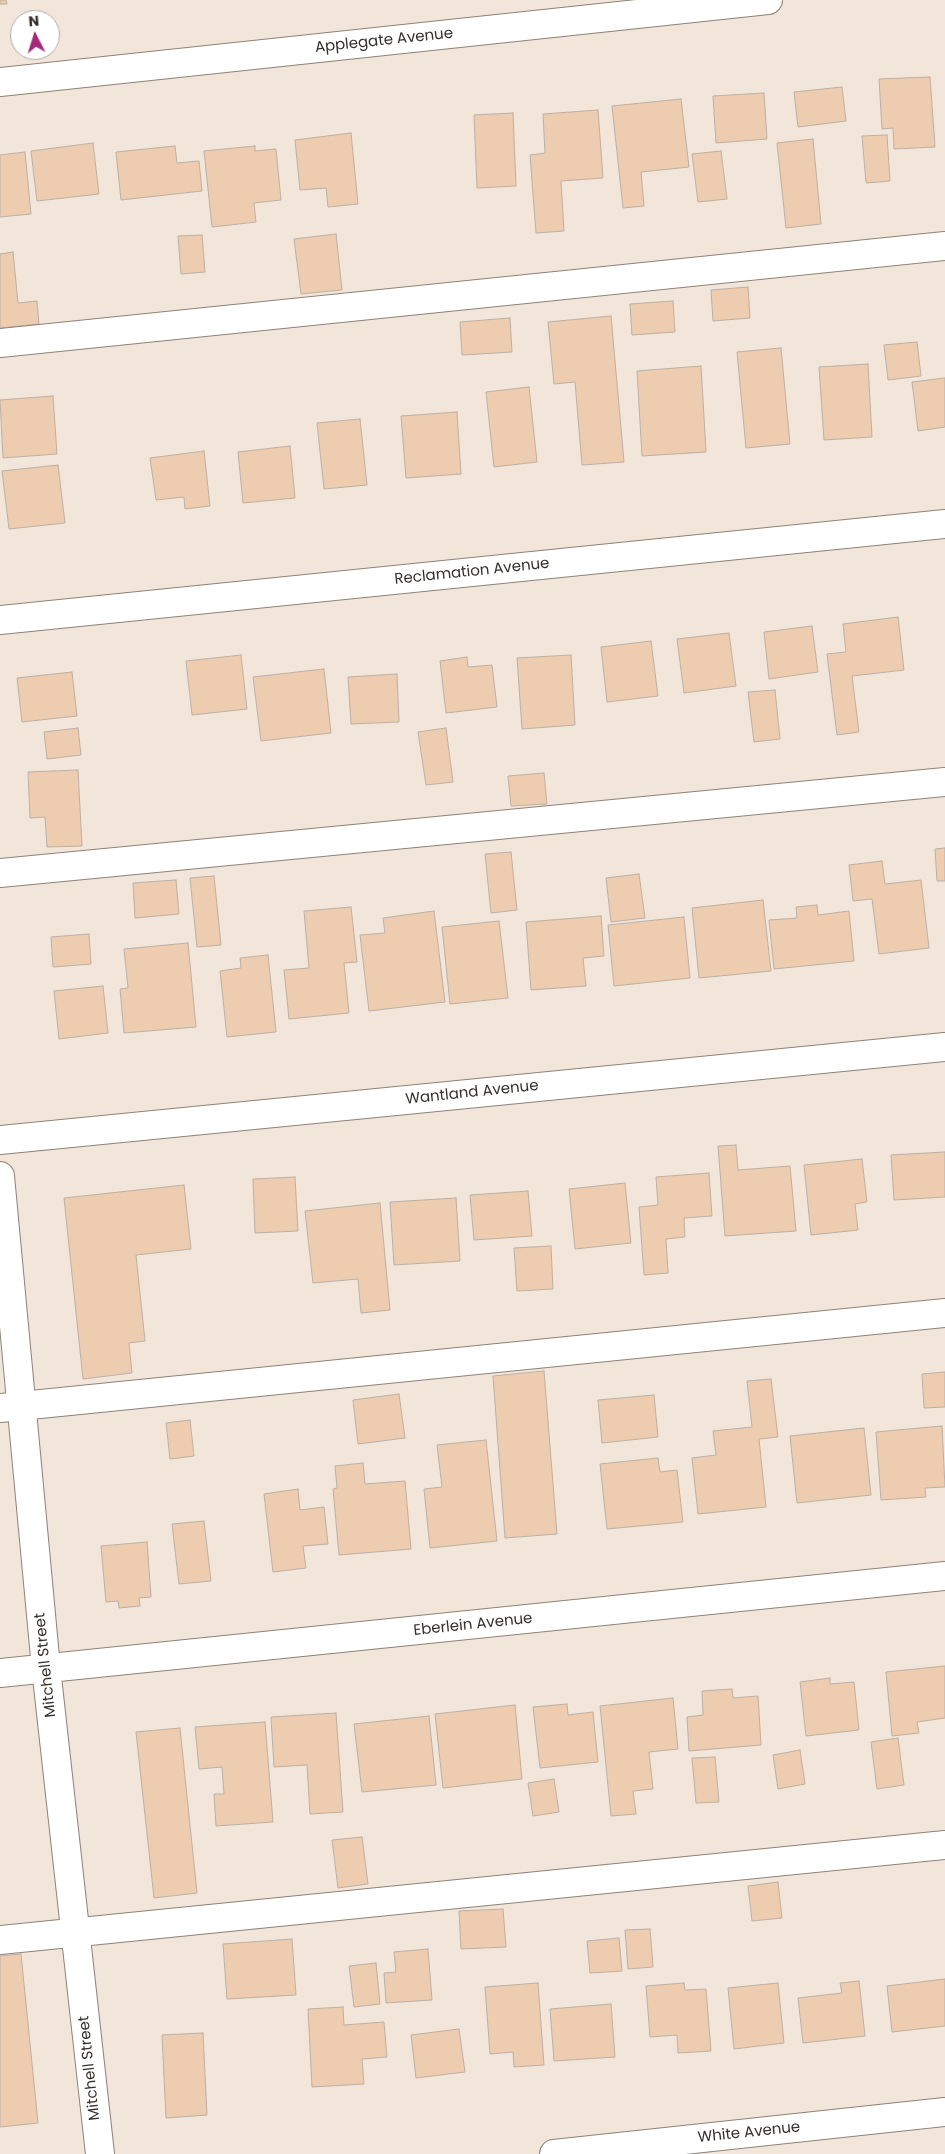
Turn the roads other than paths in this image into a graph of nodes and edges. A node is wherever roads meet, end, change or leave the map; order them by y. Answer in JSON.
{"nodes":[{"id":1,"x":768,"y":0,"type":"edge"},
{"id":2,"x":0,"y":82,"type":"edge"},
{"id":3,"x":945,"y":246,"type":"edge"},
{"id":4,"x":0,"y":343,"type":"edge"},
{"id":5,"x":945,"y":524,"type":"edge"},
{"id":6,"x":0,"y":620,"type":"edge"},
{"id":7,"x":945,"y":782,"type":"edge"},
{"id":8,"x":0,"y":873,"type":"edge"},
{"id":9,"x":945,"y":1047,"type":"edge"},
{"id":10,"x":0,"y":1140,"type":"edge"},
{"id":11,"x":0,"y":1176,"type":"edge"},
{"id":12,"x":945,"y":1313,"type":"edge"},
{"id":13,"x":10,"y":1407,"type":"edge"},
{"id":14,"x":945,"y":1576,"type":"edge"},
{"id":15,"x":46,"y":1668,"type":"junction"},
{"id":16,"x":0,"y":1673,"type":"edge"},
{"id":17,"x":945,"y":1845,"type":"edge"},
{"id":18,"x":75,"y":1933,"type":"junction"},
{"id":19,"x":0,"y":1940,"type":"edge"},
{"id":20,"x":945,"y":2112,"type":"edge"},
{"id":21,"x":100,"y":2154,"type":"edge"},
{"id":22,"x":554,"y":2154,"type":"edge"}],
"edges":[{"from":1,"to":2,"type":"street","name":"Applegate Avenue"},
{"from":3,"to":4,"type":"street"},
{"from":5,"to":6,"type":"street","name":"Reclamation Avenue"},
{"from":7,"to":8,"type":"street"},
{"from":9,"to":10,"type":"street","name":"Wantland Avenue"},
{"from":11,"to":13,"type":"street","name":"Mitchell Street"},
{"from":12,"to":13,"type":"street"},
{"from":13,"to":15,"type":"street","name":"Mitchell Street"},
{"from":14,"to":15,"type":"street","name":"Eberlein Avenue"},
{"from":15,"to":16,"type":"street","name":"Eberlein Avenue"},
{"from":15,"to":18,"type":"street","name":"Mitchell Street"},
{"from":17,"to":18,"type":"street"},
{"from":18,"to":19,"type":"street"},
{"from":18,"to":21,"type":"street","name":"Mitchell Street"},
{"from":20,"to":22,"type":"street","name":"White Avenue"}]}
